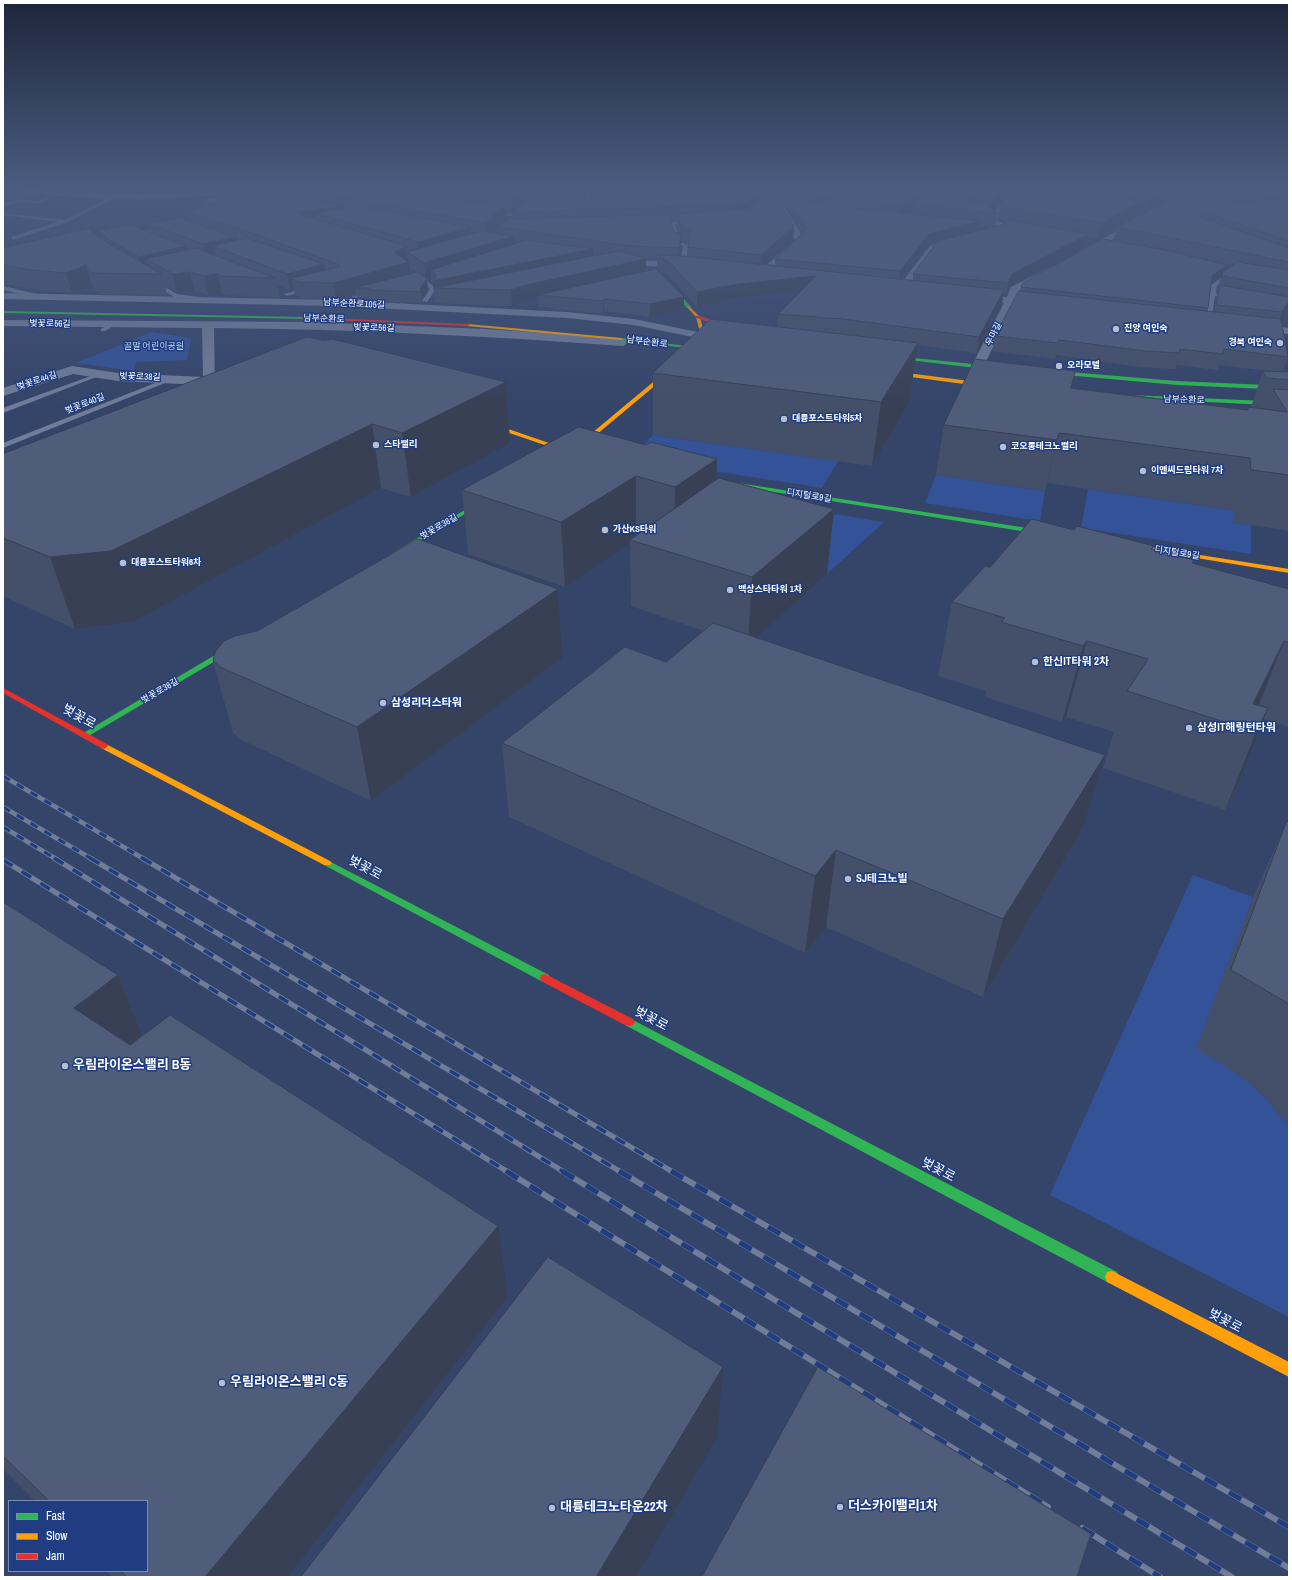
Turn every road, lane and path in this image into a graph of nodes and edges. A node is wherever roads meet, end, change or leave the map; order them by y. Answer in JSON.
{"nodes":[{"id":1,"x":683,"y":259,"type":"edge"},
{"id":2,"x":780,"y":259,"type":"edge"},
{"id":3,"x":924,"y":259,"type":"edge"},
{"id":4,"x":606,"y":262,"type":"edge"},
{"id":5,"x":626,"y":262,"type":"junction"},
{"id":6,"x":1061,"y":264,"type":"edge"},
{"id":7,"x":682,"y":265,"type":"junction"},
{"id":8,"x":696,"y":266,"type":"edge"},
{"id":9,"x":1220,"y":268,"type":"edge"},
{"id":10,"x":748,"y":272,"type":"edge"},
{"id":11,"x":1238,"y":273,"type":"joint"},
{"id":12,"x":409,"y":274,"type":"edge"},
{"id":13,"x":763,"y":274,"type":"junction"},
{"id":14,"x":143,"y":276,"type":"edge"},
{"id":15,"x":658,"y":276,"type":"junction"},
{"id":16,"x":779,"y":276,"type":"edge"},
{"id":17,"x":418,"y":279,"type":"junction"},
{"id":18,"x":644,"y":279,"type":"edge"},
{"id":19,"x":412,"y":281,"type":"edge"},
{"id":20,"x":432,"y":281,"type":"edge"},
{"id":21,"x":425,"y":282,"type":"junction"},
{"id":22,"x":316,"y":287,"type":"edge"},
{"id":23,"x":3,"y":288,"type":"edge"},
{"id":24,"x":277,"y":290,"type":"edge"},
{"id":25,"x":379,"y":291,"type":"edge"},
{"id":26,"x":917,"y":291,"type":"edge"},
{"id":27,"x":287,"y":294,"type":"junction"},
{"id":28,"x":1213,"y":294,"type":"junction"},
{"id":29,"x":3,"y":296,"type":"edge"},
{"id":30,"x":964,"y":296,"type":"edge"},
{"id":31,"x":44,"y":297,"type":"junction"},
{"id":32,"x":440,"y":298,"type":"edge"},
{"id":33,"x":1243,"y":299,"type":"edge"},
{"id":34,"x":246,"y":301,"type":"junction"},
{"id":35,"x":425,"y":301,"type":"junction"},
{"id":36,"x":1011,"y":301,"type":"junction"},
{"id":37,"x":301,"y":302,"type":"junction"},
{"id":38,"x":334,"y":303,"type":"junction"},
{"id":39,"x":534,"y":303,"type":"edge"},
{"id":40,"x":1050,"y":305,"type":"edge"},
{"id":41,"x":3,"y":306,"type":"edge"},
{"id":42,"x":398,"y":306,"type":"junction"},
{"id":43,"x":3,"y":312,"type":"edge"},
{"id":44,"x":501,"y":312,"type":"junction"},
{"id":45,"x":698,"y":317,"type":"junction"},
{"id":46,"x":1204,"y":322,"type":"joint"},
{"id":47,"x":3,"y":323,"type":"edge"},
{"id":48,"x":1222,"y":324,"type":"edge"},
{"id":49,"x":208,"y":325,"type":"junction"},
{"id":50,"x":1245,"y":326,"type":"edge"},
{"id":51,"x":744,"y":331,"type":"edge"},
{"id":52,"x":1289,"y":331,"type":"edge"},
{"id":53,"x":707,"y":337,"type":"junction"},
{"id":54,"x":697,"y":348,"type":"junction"},
{"id":55,"x":721,"y":351,"type":"edge"},
{"id":56,"x":877,"y":356,"type":"edge"},
{"id":57,"x":977,"y":367,"type":"junction"},
{"id":58,"x":1008,"y":369,"type":"edge"},
{"id":59,"x":72,"y":370,"type":"joint"},
{"id":60,"x":871,"y":370,"type":"edge"},
{"id":61,"x":1032,"y":371,"type":"edge"},
{"id":62,"x":101,"y":374,"type":"junction"},
{"id":63,"x":173,"y":378,"type":"junction"},
{"id":64,"x":209,"y":384,"type":"junction"},
{"id":65,"x":223,"y":384,"type":"edge"},
{"id":66,"x":990,"y":386,"type":"joint"},
{"id":67,"x":1004,"y":388,"type":"edge"},
{"id":68,"x":1289,"y":388,"type":"edge"},
{"id":69,"x":3,"y":392,"type":"edge"},
{"id":70,"x":198,"y":393,"type":"edge"},
{"id":71,"x":1120,"y":397,"type":"edge"},
{"id":72,"x":1289,"y":404,"type":"edge"},
{"id":73,"x":3,"y":411,"type":"edge"},
{"id":74,"x":474,"y":419,"type":"edge"},
{"id":75,"x":3,"y":446,"type":"edge"},
{"id":76,"x":570,"y":451,"type":"junction"},
{"id":77,"x":587,"y":458,"type":"edge"},
{"id":78,"x":556,"y":459,"type":"edge"},
{"id":79,"x":710,"y":480,"type":"dead end"},
{"id":80,"x":501,"y":491,"type":"edge"},
{"id":81,"x":1062,"y":535,"type":"edge"},
{"id":82,"x":1117,"y":544,"type":"edge"},
{"id":83,"x":385,"y":559,"type":"edge"},
{"id":84,"x":1289,"y":571,"type":"edge"},
{"id":85,"x":248,"y":639,"type":"edge"},
{"id":86,"x":3,"y":690,"type":"edge"},
{"id":87,"x":84,"y":735,"type":"junction"},
{"id":88,"x":1289,"y":1370,"type":"edge"}],
"edges":[{"from":1,"to":7,"type":"lane"},
{"from":2,"to":13,"type":"street"},
{"from":3,"to":26,"type":"street"},
{"from":4,"to":5,"type":"street"},
{"from":5,"to":7,"type":"street"},
{"from":5,"to":15,"type":"main road"},
{"from":6,"to":36,"type":"street","name":"우마길"},
{"from":7,"to":8,"type":"street"},
{"from":9,"to":11,"type":"street"},
{"from":10,"to":13,"type":"street"},
{"from":11,"to":28,"type":"lane"},
{"from":12,"to":17,"type":"lane"},
{"from":13,"to":16,"type":"street"},
{"from":14,"to":34,"type":"lane"},
{"from":15,"to":18,"type":"street"},
{"from":15,"to":45,"type":"main road"},
{"from":17,"to":19,"type":"lane"},
{"from":17,"to":21,"type":"lane"},
{"from":20,"to":21,"type":"lane"},
{"from":21,"to":35,"type":"lane"},
{"from":22,"to":27,"type":"lane"},
{"from":23,"to":31,"type":"lane"},
{"from":24,"to":27,"type":"street"},
{"from":25,"to":38,"type":"lane"},
{"from":27,"to":37,"type":"street"},
{"from":28,"to":33,"type":"lane"},
{"from":28,"to":46,"type":"lane"},
{"from":29,"to":31,"type":"street","name":"남부순환로105길"},
{"from":30,"to":36,"type":"street"},
{"from":31,"to":34,"type":"street","name":"남부순환로105길"},
{"from":32,"to":35,"type":"street"},
{"from":34,"to":37,"type":"street","name":"남부순환로105길"},
{"from":35,"to":42,"type":"street"},
{"from":36,"to":40,"type":"street"},
{"from":36,"to":57,"type":"street","name":"우마길"},
{"from":37,"to":38,"type":"street","name":"남부순환로105길"},
{"from":38,"to":42,"type":"street","name":"남부순환로105길"},
{"from":39,"to":44,"type":"street"},
{"from":41,"to":53,"type":"main road","name":"남부순환로"},
{"from":42,"to":44,"type":"street","name":"남부순환로105길"},
{"from":43,"to":54,"type":"main road","name":"남부순환로"},
{"from":44,"to":53,"type":"street","name":"남부순환로105길"},
{"from":45,"to":51,"type":"main road"},
{"from":45,"to":53,"type":"main road"},
{"from":46,"to":48,"type":"street"},
{"from":47,"to":49,"type":"street","name":"벚꽃로56길"},
{"from":49,"to":54,"type":"street","name":"벚꽃로56길"},
{"from":49,"to":64,"type":"street"},
{"from":50,"to":52,"type":"street"},
{"from":53,"to":54,"type":"main road"},
{"from":54,"to":55,"type":"main road","name":"남부순환로"},
{"from":54,"to":76,"type":"main road"},
{"from":56,"to":57,"type":"main road"},
{"from":57,"to":58,"type":"main road"},
{"from":59,"to":62,"type":"street","name":"벚꽃로38길"},
{"from":59,"to":69,"type":"street","name":"벚꽃로44길"},
{"from":60,"to":66,"type":"main road"},
{"from":61,"to":68,"type":"main road","name":"남부순환로"},
{"from":62,"to":63,"type":"street","name":"벚꽃로38길"},
{"from":62,"to":73,"type":"lane"},
{"from":63,"to":64,"type":"street","name":"벚꽃로38길"},
{"from":63,"to":75,"type":"lane","name":"벚꽃로40길"},
{"from":64,"to":65,"type":"street","name":"벚꽃로38길"},
{"from":64,"to":70,"type":"street","name":"벚꽃로38길"},
{"from":66,"to":67,"type":"street"},
{"from":71,"to":72,"type":"main road","name":"남부순환로"},
{"from":74,"to":76,"type":"main road"},
{"from":76,"to":77,"type":"main road"},
{"from":76,"to":78,"type":"main road"},
{"from":79,"to":81,"type":"main road","name":"디지털로9길"},
{"from":80,"to":83,"type":"main road","name":"벚꽃로36길"},
{"from":82,"to":84,"type":"main road","name":"디지털로9길"},
{"from":85,"to":87,"type":"main road","name":"벚꽃로36길"},
{"from":86,"to":87,"type":"main road","name":"벚꽃로"},
{"from":87,"to":88,"type":"main road","name":"벚꽃로"}]}
